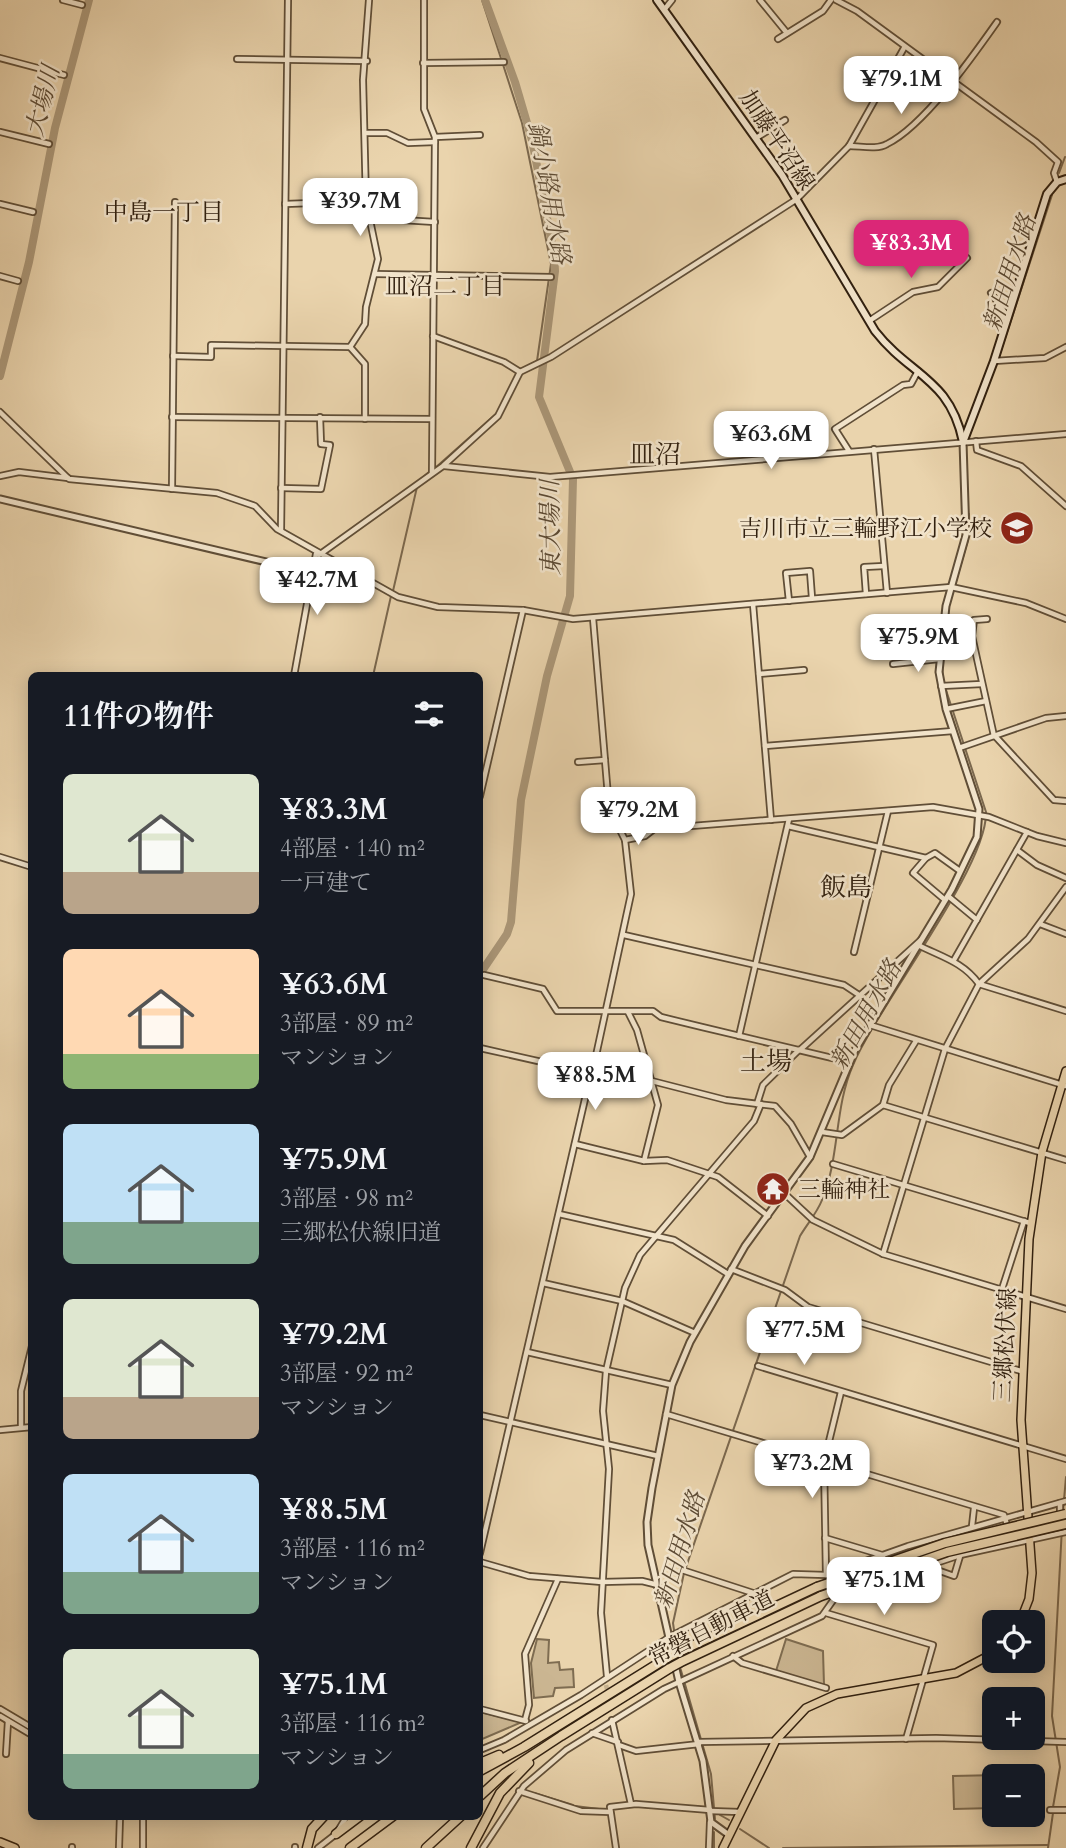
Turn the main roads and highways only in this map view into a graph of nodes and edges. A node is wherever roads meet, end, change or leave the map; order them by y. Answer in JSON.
{"nodes":[{"id":1,"x":657,"y":0,"type":"edge"},
{"id":2,"x":1066,"y":179,"type":"edge"},
{"id":3,"x":1066,"y":1071,"type":"edge"},
{"id":4,"x":1064,"y":1085,"type":"edge"},
{"id":5,"x":1066,"y":1514,"type":"edge"},
{"id":6,"x":1063,"y":1532,"type":"edge"},
{"id":7,"x":819,"y":1591,"type":"junction"},
{"id":8,"x":1024,"y":1610,"type":"edge"},
{"id":9,"x":982,"y":1659,"type":"edge"},
{"id":10,"x":593,"y":1703,"type":"junction"},
{"id":11,"x":561,"y":1736,"type":"junction"},
{"id":12,"x":483,"y":1762,"type":"edge"},
{"id":13,"x":483,"y":1769,"type":"edge"},
{"id":14,"x":483,"y":1793,"type":"edge"},
{"id":15,"x":320,"y":1820,"type":"edge"},
{"id":16,"x":355,"y":1820,"type":"edge"},
{"id":17,"x":388,"y":1820,"type":"edge"},
{"id":18,"x":457,"y":1820,"type":"edge"},
{"id":19,"x":336,"y":1835,"type":"road end"},
{"id":20,"x":0,"y":1842,"type":"edge"},
{"id":21,"x":15,"y":1848,"type":"edge"},
{"id":22,"x":307,"y":1848,"type":"edge"},
{"id":23,"x":351,"y":1848,"type":"edge"},
{"id":24,"x":426,"y":1848,"type":"edge"},
{"id":25,"x":471,"y":1848,"type":"edge"},
{"id":26,"x":723,"y":1848,"type":"edge"}],
"edges":[{"from":1,"to":2,"type":"main road","name":"加藤平沼線"},
{"from":3,"to":4,"type":"main road","name":"三郷松伏線"},
{"from":4,"to":8,"type":"main road","name":"三郷松伏線"},
{"from":5,"to":7,"type":"highway","name":"常磐自動車道","bridge":true},
{"from":6,"to":7,"type":"highway","name":"常磐自動車道","bridge":true},
{"from":7,"to":10,"type":"highway","name":"常磐自動車道","bridge":true},
{"from":7,"to":11,"type":"highway","name":"常磐自動車道","bridge":true},
{"from":9,"to":26,"type":"main road"},
{"from":10,"to":12,"type":"highway"},
{"from":10,"to":13,"type":"highway","name":"常磐自動車道"},
{"from":11,"to":14,"type":"highway","name":"常磐自動車道"},
{"from":11,"to":25,"type":"highway"},
{"from":15,"to":22,"type":"highway"},
{"from":16,"to":19,"type":"highway"},
{"from":17,"to":23,"type":"highway"},
{"from":18,"to":24,"type":"highway"},
{"from":20,"to":21,"type":"main road"}]}
